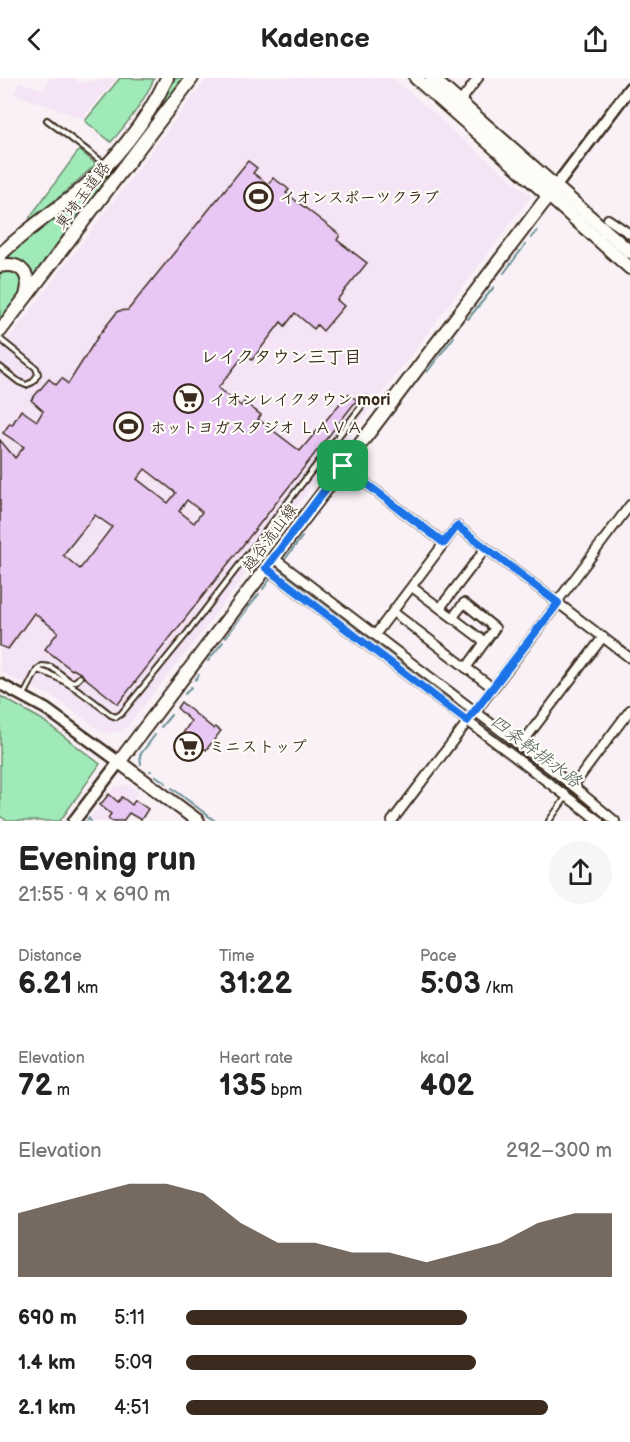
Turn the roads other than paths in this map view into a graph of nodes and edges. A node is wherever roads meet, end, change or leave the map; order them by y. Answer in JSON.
{"nodes":[{"id":1,"x":192,"y":78,"type":"edge"},
{"id":2,"x":416,"y":78,"type":"edge"},
{"id":3,"x":432,"y":78,"type":"edge"},
{"id":4,"x":478,"y":78,"type":"edge"},
{"id":5,"x":166,"y":79,"type":"edge"},
{"id":6,"x":630,"y":88,"type":"edge"},
{"id":7,"x":460,"y":102,"type":"junction"},
{"id":8,"x":47,"y":120,"type":"dead end"},
{"id":9,"x":106,"y":165,"type":"junction"},
{"id":10,"x":552,"y":191,"type":"junction"},
{"id":11,"x":608,"y":219,"type":"dead end"},
{"id":12,"x":630,"y":234,"type":"edge"},
{"id":13,"x":630,"y":252,"type":"edge"},
{"id":14,"x":0,"y":255,"type":"edge"},
{"id":15,"x":0,"y":266,"type":"edge"},
{"id":16,"x":630,"y":268,"type":"edge"},
{"id":17,"x":26,"y":297,"type":"junction"},
{"id":18,"x":0,"y":331,"type":"edge"},
{"id":19,"x":0,"y":339,"type":"edge"},
{"id":20,"x":0,"y":367,"type":"edge"},
{"id":21,"x":367,"y":399,"type":"dead end"},
{"id":22,"x":343,"y":466,"type":"junction"},
{"id":23,"x":630,"y":505,"type":"edge"},
{"id":24,"x":444,"y":543,"type":"junction"},
{"id":25,"x":486,"y":548,"type":"junction"},
{"id":26,"x":270,"y":563,"type":"junction"},
{"id":27,"x":412,"y":586,"type":"junction"},
{"id":28,"x":558,"y":602,"type":"junction"},
{"id":29,"x":440,"y":608,"type":"junction"},
{"id":30,"x":393,"y":612,"type":"junction"},
{"id":31,"x":453,"y":617,"type":"junction"},
{"id":32,"x":375,"y":635,"type":"junction"},
{"id":33,"x":603,"y":637,"type":"junction"},
{"id":34,"x":485,"y":642,"type":"junction"},
{"id":35,"x":630,"y":658,"type":"edge"},
{"id":36,"x":466,"y":668,"type":"junction"},
{"id":37,"x":37,"y":670,"type":"junction"},
{"id":38,"x":80,"y":677,"type":"dead end"},
{"id":39,"x":0,"y":684,"type":"edge"},
{"id":40,"x":493,"y":688,"type":"junction"},
{"id":41,"x":24,"y":696,"type":"junction"},
{"id":42,"x":630,"y":710,"type":"edge"},
{"id":43,"x":471,"y":716,"type":"junction"},
{"id":44,"x":520,"y":746,"type":"junction"},
{"id":45,"x":119,"y":762,"type":"junction"},
{"id":46,"x":573,"y":786,"type":"junction"},
{"id":47,"x":567,"y":796,"type":"junction"},
{"id":48,"x":74,"y":821,"type":"edge"},
{"id":49,"x":198,"y":821,"type":"edge"},
{"id":50,"x":392,"y":821,"type":"edge"},
{"id":51,"x":549,"y":821,"type":"edge"},
{"id":52,"x":599,"y":821,"type":"edge"},
{"id":53,"x":615,"y":821,"type":"edge"}],
"edges":[{"from":1,"to":17,"type":"main road","name":"東埼玉道路"},
{"from":2,"to":10,"type":"main road"},
{"from":3,"to":7,"type":"main road"},
{"from":4,"to":7,"type":"street"},
{"from":5,"to":9,"type":"main road","name":"東埼玉道路"},
{"from":6,"to":10,"type":"main road"},
{"from":7,"to":10,"type":"main road"},
{"from":8,"to":9,"type":"lane"},
{"from":9,"to":14,"type":"main road","name":"東埼玉道路"},
{"from":10,"to":13,"type":"main road"},
{"from":10,"to":16,"type":"main road"},
{"from":10,"to":22,"type":"main road","name":"越谷流山線"},
{"from":11,"to":12,"type":"street"},
{"from":15,"to":17,"type":"main road"},
{"from":17,"to":18,"type":"main road","name":"東埼玉道路"},
{"from":19,"to":20,"type":"lane"},
{"from":21,"to":37,"type":"lane"},
{"from":22,"to":24,"type":"street"},
{"from":22,"to":26,"type":"main road","name":"越谷流山線"},
{"from":23,"to":28,"type":"street"},
{"from":24,"to":25,"type":"street"},
{"from":24,"to":27,"type":"street"},
{"from":25,"to":28,"type":"street"},
{"from":25,"to":29,"type":"street"},
{"from":26,"to":32,"type":"street"},
{"from":26,"to":43,"type":"street"},
{"from":26,"to":45,"type":"main road","name":"越谷流山線"},
{"from":27,"to":29,"type":"street"},
{"from":27,"to":30,"type":"street"},
{"from":28,"to":33,"type":"street"},
{"from":28,"to":40,"type":"street"},
{"from":29,"to":31,"type":"street"},
{"from":30,"to":32,"type":"street"},
{"from":30,"to":36,"type":"street"},
{"from":31,"to":34,"type":"street"},
{"from":31,"to":34,"type":"street"},
{"from":32,"to":43,"type":"street"},
{"from":33,"to":35,"type":"street"},
{"from":33,"to":44,"type":"street"},
{"from":34,"to":36,"type":"street"},
{"from":36,"to":40,"type":"street"},
{"from":37,"to":38,"type":"lane"},
{"from":37,"to":41,"type":"lane"},
{"from":39,"to":41,"type":"street"},
{"from":40,"to":43,"type":"street"},
{"from":41,"to":45,"type":"street"},
{"from":42,"to":46,"type":"street"},
{"from":43,"to":44,"type":"street"},
{"from":43,"to":47,"type":"street"},
{"from":43,"to":50,"type":"street"},
{"from":44,"to":46,"type":"street"},
{"from":45,"to":48,"type":"main road"},
{"from":45,"to":49,"type":"main road"},
{"from":46,"to":53,"type":"street"},
{"from":47,"to":51,"type":"lane"},
{"from":47,"to":52,"type":"street"}]}
